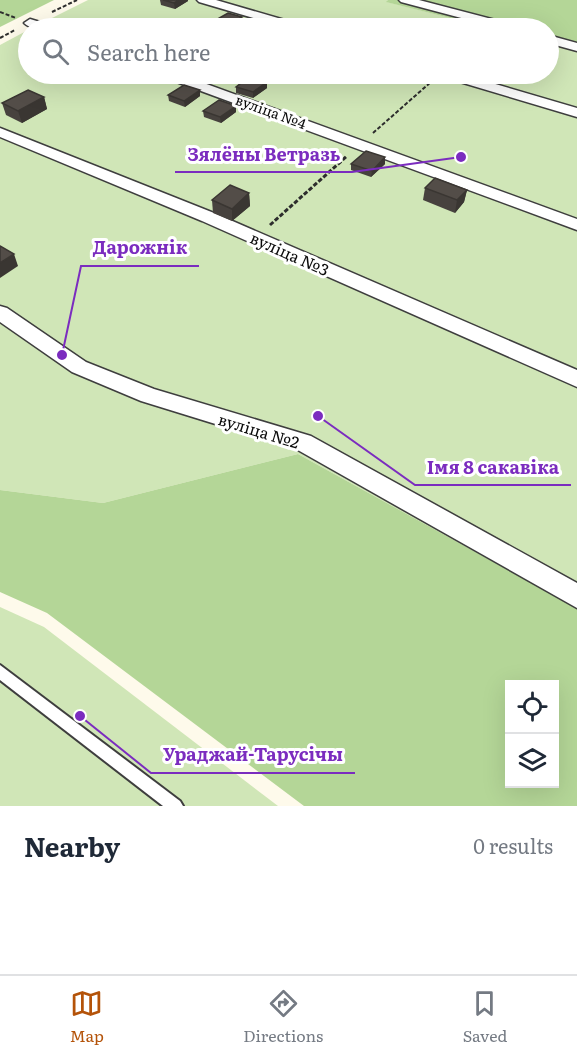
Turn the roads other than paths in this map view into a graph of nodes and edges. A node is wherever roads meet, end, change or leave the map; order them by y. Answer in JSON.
{"nodes":[{"id":1,"x":203,"y":0,"type":"edge"},
{"id":2,"x":405,"y":0,"type":"edge"},
{"id":3,"x":264,"y":18,"type":"edge"},
{"id":4,"x":475,"y":18,"type":"edge"},
{"id":5,"x":559,"y":42,"type":"edge"},
{"id":6,"x":577,"y":47,"type":"edge"},
{"id":7,"x":195,"y":84,"type":"edge"},
{"id":8,"x":481,"y":84,"type":"edge"},
{"id":9,"x":577,"y":113,"type":"edge"},
{"id":10,"x":0,"y":132,"type":"edge"},
{"id":11,"x":577,"y":225,"type":"edge"},
{"id":12,"x":0,"y":313,"type":"edge"},
{"id":13,"x":577,"y":379,"type":"edge"},
{"id":14,"x":577,"y":596,"type":"edge"},
{"id":15,"x":0,"y":672,"type":"edge"},
{"id":16,"x":175,"y":806,"type":"edge"}],
"edges":[{"from":1,"to":3,"type":"street"},
{"from":2,"to":4,"type":"street"},
{"from":5,"to":6,"type":"street"},
{"from":7,"to":11,"type":"street","name":"вуліца №4"},
{"from":8,"to":9,"type":"street"},
{"from":10,"to":13,"type":"street","name":"вуліца №3"},
{"from":12,"to":14,"type":"street","name":"вуліца №2"},
{"from":15,"to":16,"type":"lane"}]}
